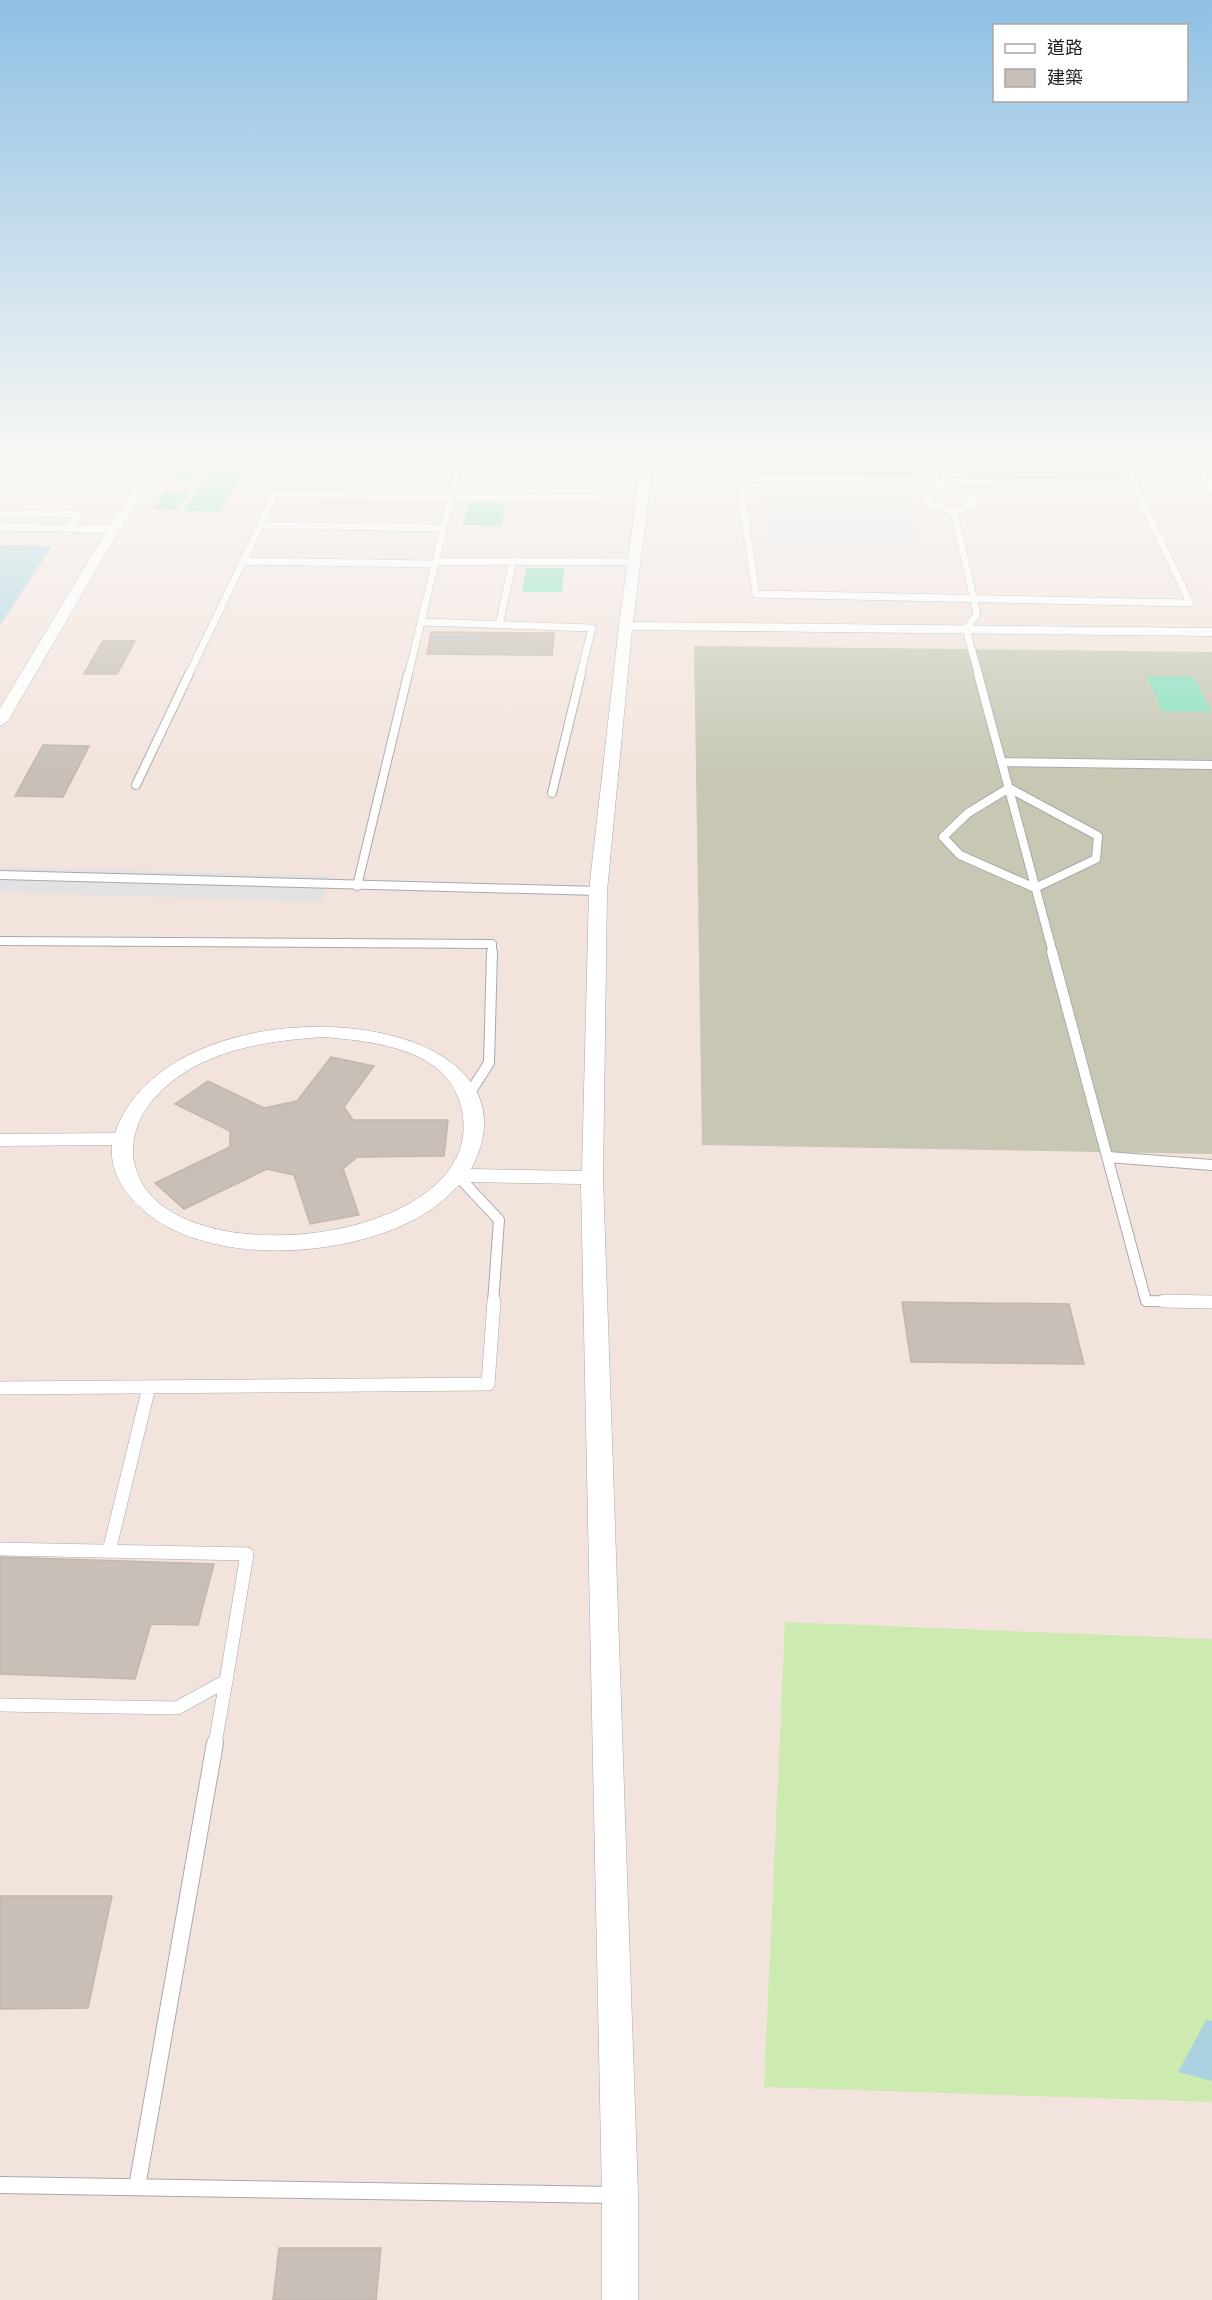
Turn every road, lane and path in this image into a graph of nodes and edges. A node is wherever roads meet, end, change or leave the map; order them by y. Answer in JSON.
{"nodes":[{"id":1,"x":95,"y":562,"type":"edge"},
{"id":2,"x":241,"y":562,"type":"edge"},
{"id":3,"x":435,"y":562,"type":"edge"},
{"id":4,"x":513,"y":562,"type":"edge"},
{"id":5,"x":634,"y":562,"type":"edge"},
{"id":6,"x":751,"y":562,"type":"edge"},
{"id":7,"x":965,"y":562,"type":"edge"},
{"id":8,"x":1171,"y":562,"type":"edge"},
{"id":9,"x":973,"y":599,"type":"junction"},
{"id":10,"x":421,"y":622,"type":"junction"},
{"id":11,"x":499,"y":625,"type":"junction"},
{"id":12,"x":626,"y":626,"type":"junction"},
{"id":13,"x":966,"y":629,"type":"junction"},
{"id":14,"x":1212,"y":632,"type":"edge"},
{"id":15,"x":0,"y":721,"type":"edge"},
{"id":16,"x":1002,"y":762,"type":"junction"},
{"id":17,"x":1212,"y":765,"type":"edge"},
{"id":18,"x":136,"y":785,"type":"dead end"},
{"id":19,"x":1009,"y":788,"type":"junction"},
{"id":20,"x":552,"y":794,"type":"dead end"},
{"id":21,"x":0,"y":875,"type":"edge"},
{"id":22,"x":357,"y":886,"type":"junction"},
{"id":23,"x":1035,"y":888,"type":"junction"},
{"id":24,"x":598,"y":891,"type":"junction"},
{"id":25,"x":0,"y":941,"type":"edge"},
{"id":26,"x":469,"y":1094,"type":"junction"},
{"id":27,"x":122,"y":1139,"type":"junction"},
{"id":28,"x":0,"y":1140,"type":"edge"},
{"id":29,"x":1108,"y":1157,"type":"junction"},
{"id":30,"x":1212,"y":1165,"type":"edge"},
{"id":31,"x":456,"y":1175,"type":"junction"},
{"id":32,"x":592,"y":1178,"type":"junction"},
{"id":33,"x":1212,"y":1302,"type":"edge"},
{"id":34,"x":149,"y":1387,"type":"junction"},
{"id":35,"x":0,"y":1388,"type":"edge"},
{"id":36,"x":0,"y":1549,"type":"edge"},
{"id":37,"x":109,"y":1551,"type":"junction"},
{"id":38,"x":226,"y":1681,"type":"junction"},
{"id":39,"x":0,"y":1705,"type":"edge"},
{"id":40,"x":0,"y":2185,"type":"edge"},
{"id":41,"x":137,"y":2187,"type":"junction"},
{"id":42,"x":621,"y":2195,"type":"junction"},
{"id":43,"x":620,"y":2300,"type":"edge"}],
"edges":[{"from":1,"to":15,"type":"street"},
{"from":2,"to":18,"type":"lane"},
{"from":3,"to":10,"type":"lane"},
{"from":4,"to":11,"type":"lane"},
{"from":5,"to":12,"type":"street"},
{"from":6,"to":9,"type":"lane"},
{"from":7,"to":9,"type":"lane"},
{"from":8,"to":9,"type":"lane"},
{"from":9,"to":13,"type":"lane"},
{"from":10,"to":11,"type":"lane"},
{"from":10,"to":22,"type":"lane"},
{"from":11,"to":20,"type":"lane"},
{"from":12,"to":13,"type":"street"},
{"from":12,"to":24,"type":"street"},
{"from":13,"to":14,"type":"street"},
{"from":13,"to":16,"type":"lane"},
{"from":16,"to":17,"type":"lane"},
{"from":16,"to":19,"type":"lane"},
{"from":19,"to":23,"type":"lane"},
{"from":19,"to":23,"type":"lane"},
{"from":19,"to":23,"type":"lane"},
{"from":21,"to":22,"type":"lane"},
{"from":22,"to":24,"type":"lane"},
{"from":23,"to":29,"type":"lane"},
{"from":24,"to":32,"type":"street"},
{"from":25,"to":26,"type":"lane"},
{"from":26,"to":27,"type":"street"},
{"from":26,"to":31,"type":"street"},
{"from":27,"to":28,"type":"street"},
{"from":27,"to":31,"type":"street"},
{"from":29,"to":30,"type":"lane"},
{"from":29,"to":33,"type":"lane"},
{"from":31,"to":32,"type":"street"},
{"from":31,"to":34,"type":"lane"},
{"from":32,"to":42,"type":"street"},
{"from":34,"to":35,"type":"lane"},
{"from":34,"to":37,"type":"lane"},
{"from":36,"to":37,"type":"lane"},
{"from":37,"to":38,"type":"lane"},
{"from":38,"to":39,"type":"lane"},
{"from":38,"to":41,"type":"lane"},
{"from":40,"to":41,"type":"lane"},
{"from":41,"to":42,"type":"lane"},
{"from":42,"to":43,"type":"street"}]}
